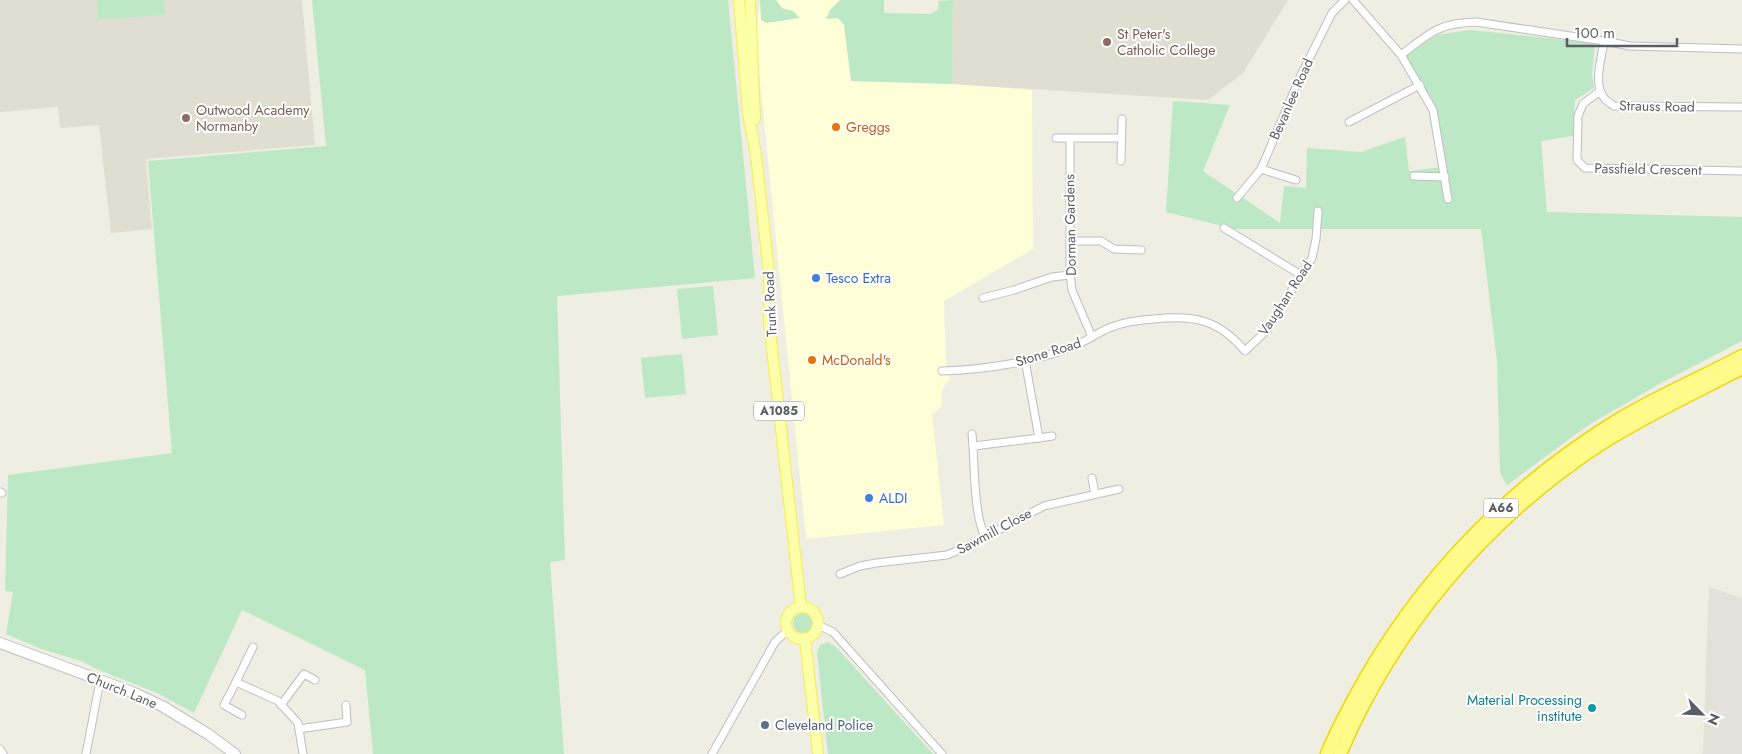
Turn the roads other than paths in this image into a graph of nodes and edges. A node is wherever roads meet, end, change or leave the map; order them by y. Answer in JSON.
{"nodes":[{"id":1,"x":739,"y":0,"type":"edge"},
{"id":2,"x":750,"y":0,"type":"edge"},
{"id":3,"x":1345,"y":0,"type":"edge"},
{"id":4,"x":1353,"y":0,"type":"edge"},
{"id":5,"x":1604,"y":41,"type":"junction"},
{"id":6,"x":1742,"y":49,"type":"edge"},
{"id":7,"x":1401,"y":55,"type":"junction"},
{"id":8,"x":1420,"y":85,"type":"junction"},
{"id":9,"x":1600,"y":91,"type":"junction"},
{"id":10,"x":1742,"y":108,"type":"edge"},
{"id":11,"x":1122,"y":119,"type":"dead end"},
{"id":12,"x":1350,"y":122,"type":"dead end"},
{"id":13,"x":1056,"y":138,"type":"dead end"},
{"id":14,"x":1070,"y":138,"type":"junction"},
{"id":15,"x":1121,"y":138,"type":"junction"},
{"id":16,"x":756,"y":154,"type":"junction"},
{"id":17,"x":1121,"y":161,"type":"dead end"},
{"id":18,"x":1261,"y":169,"type":"junction"},
{"id":19,"x":1742,"y":171,"type":"edge"},
{"id":20,"x":1414,"y":176,"type":"dead end"},
{"id":21,"x":1444,"y":177,"type":"junction"},
{"id":22,"x":1296,"y":180,"type":"dead end"},
{"id":23,"x":1237,"y":198,"type":"dead end"},
{"id":24,"x":1448,"y":199,"type":"dead end"},
{"id":25,"x":1318,"y":211,"type":"dead end"},
{"id":26,"x":1224,"y":228,"type":"dead end"},
{"id":27,"x":1070,"y":241,"type":"junction"},
{"id":28,"x":1141,"y":250,"type":"dead end"},
{"id":29,"x":1301,"y":274,"type":"junction"},
{"id":30,"x":1070,"y":275,"type":"junction"},
{"id":31,"x":984,"y":298,"type":"dead end"},
{"id":32,"x":1092,"y":337,"type":"junction"},
{"id":33,"x":1245,"y":351,"type":"joint"},
{"id":34,"x":1742,"y":356,"type":"edge"},
{"id":35,"x":1025,"y":360,"type":"junction"},
{"id":36,"x":1742,"y":368,"type":"edge"},
{"id":37,"x":942,"y":371,"type":"dead end"},
{"id":38,"x":972,"y":434,"type":"dead end"},
{"id":39,"x":1052,"y":436,"type":"dead end"},
{"id":40,"x":1039,"y":438,"type":"junction"},
{"id":41,"x":974,"y":446,"type":"junction"},
{"id":42,"x":1092,"y":478,"type":"dead end"},
{"id":43,"x":1119,"y":489,"type":"dead end"},
{"id":44,"x":1095,"y":494,"type":"junction"},
{"id":45,"x":985,"y":536,"type":"junction"},
{"id":46,"x":840,"y":574,"type":"dead end"},
{"id":47,"x":801,"y":607,"type":"junction"},
{"id":48,"x":818,"y":625,"type":"junction"},
{"id":49,"x":788,"y":630,"type":"junction"},
{"id":50,"x":805,"y":639,"type":"junction"},
{"id":51,"x":0,"y":643,"type":"edge"},
{"id":52,"x":253,"y":647,"type":"dead end"},
{"id":53,"x":315,"y":680,"type":"dead end"},
{"id":54,"x":100,"y":681,"type":"junction"},
{"id":55,"x":236,"y":682,"type":"junction"},
{"id":56,"x":281,"y":704,"type":"junction"},
{"id":57,"x":346,"y":706,"type":"dead end"},
{"id":58,"x":242,"y":715,"type":"dead end"},
{"id":59,"x":299,"y":729,"type":"junction"},
{"id":60,"x":0,"y":749,"type":"edge"},
{"id":61,"x":3,"y":754,"type":"edge"},
{"id":62,"x":86,"y":754,"type":"edge"},
{"id":63,"x":235,"y":754,"type":"edge"},
{"id":64,"x":303,"y":754,"type":"edge"},
{"id":65,"x":712,"y":754,"type":"edge"},
{"id":66,"x":818,"y":754,"type":"edge"},
{"id":67,"x":942,"y":754,"type":"edge"},
{"id":68,"x":1327,"y":754,"type":"edge"},
{"id":69,"x":1340,"y":754,"type":"edge"}],
"edges":[{"from":1,"to":16,"type":"main road","name":"Trunk Road","number":"A1085"},
{"from":2,"to":16,"type":"main road","number":"A1085"},
{"from":3,"to":18,"type":"street","name":"Bevanlee Road"},
{"from":4,"to":7,"type":"street"},
{"from":5,"to":6,"type":"street"},
{"from":5,"to":7,"type":"street"},
{"from":5,"to":9,"type":"street","name":"Strauss Road"},
{"from":7,"to":8,"type":"street"},
{"from":8,"to":12,"type":"street"},
{"from":8,"to":21,"type":"street"},
{"from":9,"to":10,"type":"street","name":"Strauss Road"},
{"from":9,"to":19,"type":"street","name":"Passfield Crescent"},
{"from":11,"to":15,"type":"street"},
{"from":13,"to":14,"type":"street"},
{"from":14,"to":15,"type":"street"},
{"from":14,"to":27,"type":"street","name":"Dorman Gardens"},
{"from":15,"to":17,"type":"street"},
{"from":16,"to":47,"type":"main road","name":"Trunk Road","number":"A1085"},
{"from":18,"to":22,"type":"street"},
{"from":18,"to":23,"type":"street","name":"Bevanlee Road"},
{"from":20,"to":21,"type":"street"},
{"from":21,"to":24,"type":"street"},
{"from":25,"to":29,"type":"street","name":"Vaughan Road"},
{"from":26,"to":29,"type":"street"},
{"from":27,"to":28,"type":"street"},
{"from":27,"to":30,"type":"street","name":"Dorman Gardens"},
{"from":29,"to":33,"type":"street","name":"Vaughan Road"},
{"from":30,"to":31,"type":"street"},
{"from":30,"to":32,"type":"street","name":"Dorman Gardens"},
{"from":32,"to":33,"type":"street","name":"Stone Road"},
{"from":32,"to":35,"type":"street","name":"Stone Road"},
{"from":34,"to":68,"type":"highway","number":"A66"},
{"from":35,"to":37,"type":"street","name":"Stone Road"},
{"from":35,"to":40,"type":"street"},
{"from":36,"to":69,"type":"highway","number":"A66"},
{"from":38,"to":41,"type":"street"},
{"from":39,"to":40,"type":"street"},
{"from":40,"to":41,"type":"street"},
{"from":41,"to":45,"type":"street"},
{"from":42,"to":44,"type":"street"},
{"from":43,"to":44,"type":"street","name":"Sawmill Close"},
{"from":44,"to":45,"type":"street","name":"Sawmill Close"},
{"from":45,"to":46,"type":"street","name":"Sawmill Close"},
{"from":47,"to":48,"type":"main road"},
{"from":47,"to":49,"type":"main road"},
{"from":48,"to":50,"type":"main road"},
{"from":48,"to":67,"type":"street"},
{"from":49,"to":50,"type":"main road"},
{"from":49,"to":65,"type":"street"},
{"from":50,"to":66,"type":"main road"},
{"from":51,"to":54,"type":"street","name":"Church Lane"},
{"from":52,"to":55,"type":"street"},
{"from":53,"to":56,"type":"street"},
{"from":54,"to":62,"type":"street"},
{"from":54,"to":63,"type":"street","name":"Church Lane"},
{"from":55,"to":56,"type":"street"},
{"from":55,"to":58,"type":"street"},
{"from":56,"to":59,"type":"street"},
{"from":57,"to":59,"type":"street"},
{"from":59,"to":64,"type":"street"},
{"from":60,"to":61,"type":"street"}]}
